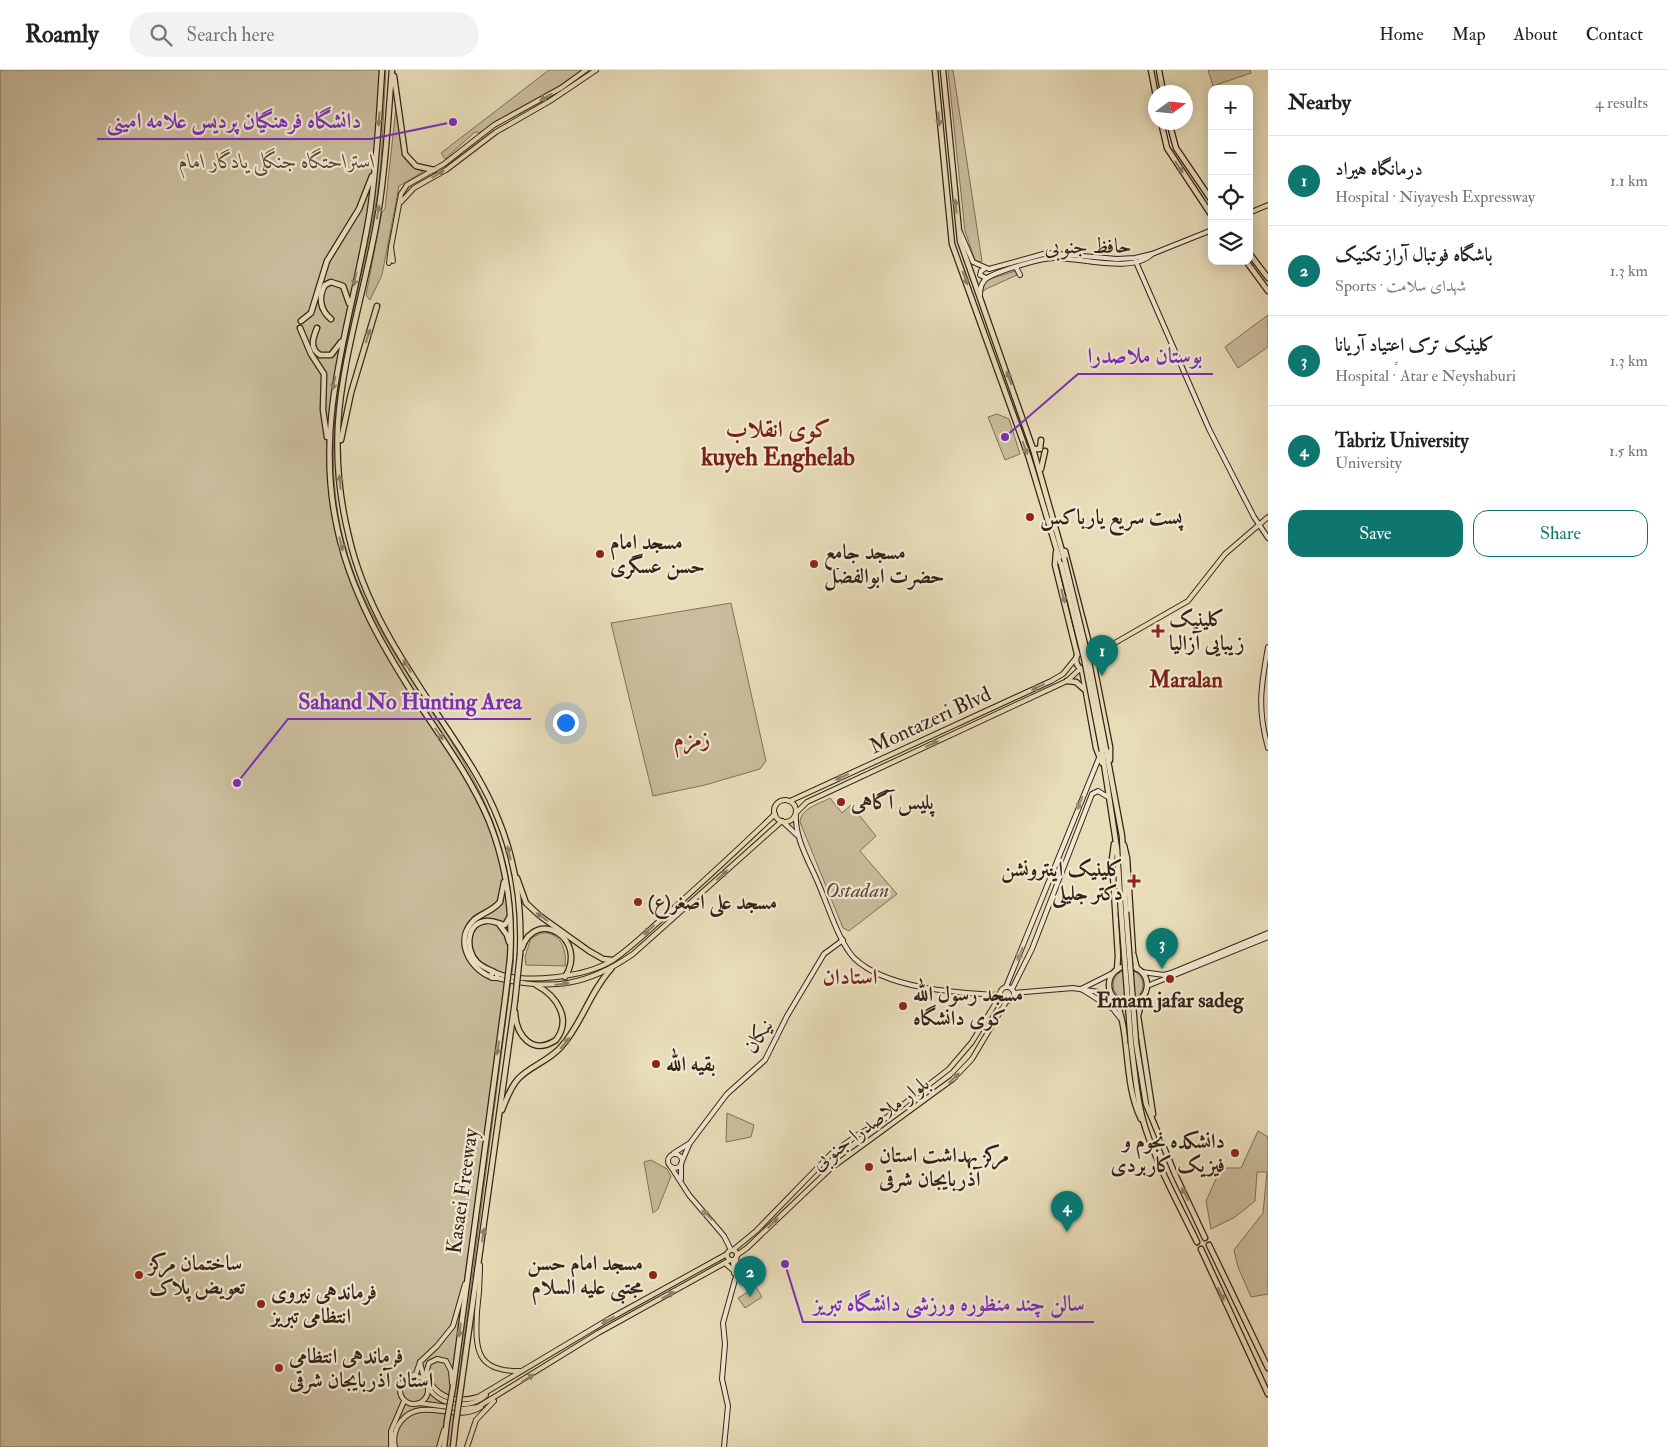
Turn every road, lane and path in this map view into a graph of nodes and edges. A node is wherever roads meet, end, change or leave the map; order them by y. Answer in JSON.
{"nodes":[{"id":1,"x":382,"y":70,"type":"edge"},
{"id":2,"x":393,"y":70,"type":"edge"},
{"id":3,"x":586,"y":70,"type":"edge"},
{"id":4,"x":596,"y":70,"type":"edge"},
{"id":5,"x":935,"y":70,"type":"edge"},
{"id":6,"x":943,"y":70,"type":"edge"},
{"id":7,"x":1151,"y":70,"type":"edge"},
{"id":8,"x":1159,"y":70,"type":"edge"},
{"id":9,"x":1154,"y":85,"type":"edge"},
{"id":10,"x":1162,"y":85,"type":"edge"},
{"id":11,"x":1163,"y":130,"type":"edge"},
{"id":12,"x":1171,"y":130,"type":"edge"},
{"id":13,"x":475,"y":140,"type":"junction"},
{"id":14,"x":479,"y":144,"type":"junction"},
{"id":15,"x":375,"y":168,"type":"junction"},
{"id":16,"x":434,"y":170,"type":"junction"},
{"id":17,"x":1208,"y":195,"type":"edge"},
{"id":18,"x":400,"y":203,"type":"junction"},
{"id":19,"x":1268,"y":205,"type":"edge"},
{"id":20,"x":1208,"y":210,"type":"edge"},
{"id":21,"x":1253,"y":211,"type":"edge"},
{"id":22,"x":957,"y":226,"type":"junction"},
{"id":23,"x":1208,"y":232,"type":"edge"},
{"id":24,"x":1152,"y":254,"type":"junction"},
{"id":25,"x":1253,"y":258,"type":"edge"},
{"id":26,"x":391,"y":262,"type":"dead end"},
{"id":27,"x":1136,"y":262,"type":"junction"},
{"id":28,"x":1249,"y":265,"type":"edge"},
{"id":29,"x":1016,"y":267,"type":"junction"},
{"id":30,"x":984,"y":269,"type":"junction"},
{"id":31,"x":1020,"y":275,"type":"dead end"},
{"id":32,"x":986,"y":278,"type":"junction"},
{"id":33,"x":1268,"y":278,"type":"edge"},
{"id":34,"x":1268,"y":291,"type":"edge"},
{"id":35,"x":980,"y":298,"type":"junction"},
{"id":36,"x":350,"y":304,"type":"junction"},
{"id":37,"x":377,"y":306,"type":"dead end"},
{"id":38,"x":331,"y":318,"type":"dead end"},
{"id":39,"x":301,"y":321,"type":"dead end"},
{"id":40,"x":300,"y":328,"type":"dead end"},
{"id":41,"x":317,"y":328,"type":"dead end"},
{"id":42,"x":344,"y":337,"type":"junction"},
{"id":43,"x":1041,"y":440,"type":"dead end"},
{"id":44,"x":1033,"y":449,"type":"junction"},
{"id":45,"x":330,"y":451,"type":"junction"},
{"id":46,"x":339,"y":451,"type":"junction"},
{"id":47,"x":1045,"y":451,"type":"dead end"},
{"id":48,"x":1040,"y":471,"type":"junction"},
{"id":49,"x":1268,"y":517,"type":"edge"},
{"id":50,"x":1259,"y":524,"type":"junction"},
{"id":51,"x":1268,"y":538,"type":"edge"},
{"id":52,"x":1061,"y":544,"type":"junction"},
{"id":53,"x":1057,"y":548,"type":"junction"},
{"id":54,"x":1087,"y":631,"type":"junction"},
{"id":55,"x":1073,"y":636,"type":"junction"},
{"id":56,"x":1113,"y":644,"type":"junction"},
{"id":57,"x":1268,"y":646,"type":"edge"},
{"id":58,"x":1091,"y":651,"type":"junction"},
{"id":59,"x":1077,"y":656,"type":"junction"},
{"id":60,"x":1095,"y":664,"type":"junction"},
{"id":61,"x":1081,"y":669,"type":"junction"},
{"id":62,"x":1063,"y":674,"type":"junction"},
{"id":63,"x":1067,"y":682,"type":"junction"},
{"id":64,"x":1098,"y":688,"type":"junction"},
{"id":65,"x":1085,"y":690,"type":"junction"},
{"id":66,"x":1013,"y":699,"type":"junction"},
{"id":67,"x":1016,"y":706,"type":"junction"},
{"id":68,"x":1266,"y":735,"type":"edge"},
{"id":69,"x":908,"y":748,"type":"junction"},
{"id":70,"x":1268,"y":748,"type":"edge"},
{"id":71,"x":1104,"y":750,"type":"junction"},
{"id":72,"x":911,"y":753,"type":"junction"},
{"id":73,"x":1099,"y":758,"type":"junction"},
{"id":74,"x":1103,"y":765,"type":"junction"},
{"id":75,"x":1110,"y":766,"type":"junction"},
{"id":76,"x":858,"y":770,"type":"junction"},
{"id":77,"x":861,"y":777,"type":"junction"},
{"id":78,"x":1108,"y":797,"type":"junction"},
{"id":79,"x":790,"y":802,"type":"junction"},
{"id":80,"x":775,"y":814,"type":"junction"},
{"id":81,"x":796,"y":814,"type":"junction"},
{"id":82,"x":782,"y":822,"type":"junction"},
{"id":83,"x":798,"y":836,"type":"junction"},
{"id":84,"x":1122,"y":836,"type":"junction"},
{"id":85,"x":1114,"y":837,"type":"junction"},
{"id":86,"x":503,"y":868,"type":"junction"},
{"id":87,"x":513,"y":868,"type":"junction"},
{"id":88,"x":1123,"y":912,"type":"junction"},
{"id":89,"x":510,"y":914,"type":"junction"},
{"id":90,"x":499,"y":924,"type":"junction"},
{"id":91,"x":1268,"y":933,"type":"edge"},
{"id":92,"x":1268,"y":937,"type":"edge"},
{"id":93,"x":843,"y":940,"type":"junction"},
{"id":94,"x":511,"y":948,"type":"junction"},
{"id":95,"x":1133,"y":953,"type":"junction"},
{"id":96,"x":520,"y":954,"type":"junction"},
{"id":97,"x":1118,"y":956,"type":"junction"},
{"id":98,"x":612,"y":960,"type":"junction"},
{"id":99,"x":611,"y":969,"type":"junction"},
{"id":100,"x":1140,"y":970,"type":"junction"},
{"id":101,"x":1115,"y":972,"type":"junction"},
{"id":102,"x":495,"y":975,"type":"junction"},
{"id":103,"x":564,"y":976,"type":"junction"},
{"id":104,"x":536,"y":986,"type":"junction"},
{"id":105,"x":1147,"y":986,"type":"junction"},
{"id":106,"x":1006,"y":987,"type":"junction"},
{"id":107,"x":1081,"y":988,"type":"junction"},
{"id":108,"x":1013,"y":991,"type":"junction"},
{"id":109,"x":1111,"y":994,"type":"junction"},
{"id":110,"x":1000,"y":995,"type":"junction"},
{"id":111,"x":1143,"y":996,"type":"junction"},
{"id":112,"x":1116,"y":1000,"type":"junction"},
{"id":113,"x":514,"y":1001,"type":"junction"},
{"id":114,"x":1006,"y":1002,"type":"junction"},
{"id":115,"x":1138,"y":1016,"type":"junction"},
{"id":116,"x":1123,"y":1018,"type":"junction"},
{"id":117,"x":1133,"y":1043,"type":"junction"},
{"id":118,"x":500,"y":1116,"type":"junction"},
{"id":119,"x":1154,"y":1122,"type":"junction"},
{"id":120,"x":1146,"y":1130,"type":"junction"},
{"id":121,"x":690,"y":1143,"type":"junction"},
{"id":122,"x":674,"y":1153,"type":"junction"},
{"id":123,"x":682,"y":1162,"type":"junction"},
{"id":124,"x":671,"y":1167,"type":"junction"},
{"id":125,"x":681,"y":1181,"type":"junction"},
{"id":126,"x":1205,"y":1238,"type":"dead end"},
{"id":127,"x":1197,"y":1242,"type":"dead end"},
{"id":128,"x":742,"y":1243,"type":"junction"},
{"id":129,"x":1209,"y":1245,"type":"dead end"},
{"id":130,"x":747,"y":1248,"type":"junction"},
{"id":131,"x":732,"y":1250,"type":"junction"},
{"id":132,"x":1201,"y":1250,"type":"dead end"},
{"id":133,"x":727,"y":1254,"type":"junction"},
{"id":134,"x":480,"y":1256,"type":"junction"},
{"id":135,"x":720,"y":1258,"type":"junction"},
{"id":136,"x":734,"y":1258,"type":"junction"},
{"id":137,"x":725,"y":1264,"type":"junction"},
{"id":138,"x":734,"y":1271,"type":"junction"},
{"id":139,"x":466,"y":1279,"type":"junction"},
{"id":140,"x":734,"y":1281,"type":"junction"},
{"id":141,"x":420,"y":1362,"type":"junction"},
{"id":142,"x":1268,"y":1368,"type":"edge"},
{"id":143,"x":523,"y":1371,"type":"junction"},
{"id":144,"x":410,"y":1376,"type":"junction"},
{"id":145,"x":424,"y":1380,"type":"junction"},
{"id":146,"x":427,"y":1386,"type":"junction"},
{"id":147,"x":453,"y":1387,"type":"junction"},
{"id":148,"x":503,"y":1394,"type":"junction"},
{"id":149,"x":1268,"y":1394,"type":"edge"},
{"id":150,"x":445,"y":1399,"type":"junction"},
{"id":151,"x":404,"y":1401,"type":"junction"},
{"id":152,"x":419,"y":1403,"type":"junction"},
{"id":153,"x":486,"y":1403,"type":"junction"},
{"id":154,"x":447,"y":1421,"type":"junction"},
{"id":155,"x":391,"y":1447,"type":"edge"},
{"id":156,"x":395,"y":1447,"type":"edge"},
{"id":157,"x":439,"y":1447,"type":"edge"},
{"id":158,"x":444,"y":1447,"type":"edge"},
{"id":159,"x":453,"y":1447,"type":"edge"},
{"id":160,"x":467,"y":1447,"type":"edge"},
{"id":161,"x":724,"y":1447,"type":"edge"}],
"edges":[{"from":1,"to":15,"type":"highway","one_way":true},
{"from":2,"to":16,"type":"highway"},
{"from":46,"to":2,"type":"highway","one_way":true},
{"from":3,"to":13,"type":"main road","one_way":true},
{"from":4,"to":14,"type":"main road"},
{"from":5,"to":53,"type":"highway","one_way":true},
{"from":22,"to":6,"type":"highway","one_way":true},
{"from":7,"to":9,"type":"highway"},
{"from":8,"to":10,"type":"highway"},
{"from":11,"to":20,"type":"highway","one_way":true},
{"from":12,"to":17,"type":"highway"},
{"from":13,"to":14,"type":"main road"},
{"from":13,"to":16,"type":"main road"},
{"from":18,"to":14,"type":"main road","one_way":true},
{"from":15,"to":36,"type":"highway","one_way":true},
{"from":15,"to":39,"type":"highway"},
{"from":16,"to":18,"type":"main road"},
{"from":18,"to":26,"type":"main road"},
{"from":19,"to":21,"type":"main road"},
{"from":22,"to":30,"type":"main road"},
{"from":22,"to":35,"type":"highway"},
{"from":23,"to":24,"type":"main road"},
{"from":24,"to":27,"type":"main road","name":"حافظ جنوبی"},
{"from":24,"to":30,"type":"main road"},
{"from":25,"to":33,"type":"highway"},
{"from":27,"to":29,"type":"main road","name":"حافظ جنوبی"},
{"from":27,"to":50,"type":"main road"},
{"from":28,"to":34,"type":"highway"},
{"from":29,"to":31,"type":"main road"},
{"from":29,"to":32,"type":"main road","name":"حافظ جنوبی"},
{"from":30,"to":32,"type":"main road"},
{"from":32,"to":35,"type":"main road"},
{"from":44,"to":35,"type":"highway","one_way":true},
{"from":36,"to":38,"type":"highway"},
{"from":36,"to":42,"type":"highway"},
{"from":46,"to":37,"type":"highway","one_way":true},
{"from":40,"to":45,"type":"highway"},
{"from":41,"to":42,"type":"highway"},
{"from":42,"to":45,"type":"highway","one_way":true},
{"from":43,"to":44,"type":"highway"},
{"from":44,"to":48,"type":"highway"},
{"from":45,"to":86,"type":"highway","one_way":true},
{"from":87,"to":46,"type":"highway","one_way":true},
{"from":47,"to":48,"type":"highway"},
{"from":48,"to":52,"type":"highway"},
{"from":49,"to":50,"type":"main road"},
{"from":50,"to":51,"type":"main road"},
{"from":50,"to":56,"type":"main road"},
{"from":52,"to":54,"type":"highway"},
{"from":52,"to":71,"type":"highway","bridge":true},
{"from":53,"to":55,"type":"highway","one_way":true},
{"from":53,"to":71,"type":"highway","bridge":true},
{"from":54,"to":55,"type":"highway"},
{"from":54,"to":58,"type":"highway"},
{"from":55,"to":59,"type":"highway"},
{"from":56,"to":58,"type":"main road"},
{"from":56,"to":60,"type":"main road"},
{"from":57,"to":68,"type":"main road"},
{"from":58,"to":59,"type":"highway"},
{"from":58,"to":60,"type":"highway"},
{"from":59,"to":61,"type":"highway"},
{"from":59,"to":62,"type":"main road","name":"Montazeri Blvd"},
{"from":60,"to":61,"type":"highway"},
{"from":60,"to":64,"type":"highway"},
{"from":61,"to":63,"type":"main road","name":"Montazeri Blvd"},
{"from":61,"to":65,"type":"highway"},
{"from":62,"to":63,"type":"main road"},
{"from":62,"to":66,"type":"main road","name":"Montazeri Blvd","one_way":true},
{"from":63,"to":65,"type":"highway"},
{"from":63,"to":67,"type":"main road","name":"Montazeri Blvd"},
{"from":64,"to":65,"type":"highway"},
{"from":64,"to":75,"type":"highway"},
{"from":65,"to":73,"type":"highway"},
{"from":66,"to":67,"type":"main road"},
{"from":66,"to":69,"type":"main road","name":"Montazeri Blvd"},
{"from":72,"to":67,"type":"main road","name":"Montazeri Blvd","one_way":true},
{"from":68,"to":70,"type":"main road"},
{"from":69,"to":72,"type":"main road"},
{"from":69,"to":76,"type":"main road","name":"Montazeri Blvd"},
{"from":71,"to":74,"type":"highway"},
{"from":71,"to":75,"type":"highway"},
{"from":72,"to":77,"type":"main road","name":"Montazeri Blvd"},
{"from":73,"to":74,"type":"highway"},
{"from":73,"to":106,"type":"main road","one_way":true},
{"from":74,"to":78,"type":"highway"},
{"from":75,"to":84,"type":"highway"},
{"from":76,"to":77,"type":"main road"},
{"from":76,"to":79,"type":"main road","name":"Montazeri Blvd","one_way":true},
{"from":77,"to":81,"type":"main road","name":"Montazeri Blvd"},
{"from":78,"to":85,"type":"highway"},
{"from":78,"to":108,"type":"main road"},
{"from":79,"to":80,"type":"main road"},
{"from":79,"to":81,"type":"main road"},
{"from":80,"to":82,"type":"main road"},
{"from":80,"to":98,"type":"main road","one_way":true},
{"from":81,"to":82,"type":"main road"},
{"from":81,"to":83,"type":"main road"},
{"from":82,"to":83,"type":"main road"},
{"from":99,"to":82,"type":"main road","one_way":true},
{"from":83,"to":93,"type":"main road"},
{"from":84,"to":88,"type":"highway"},
{"from":84,"to":95,"type":"highway"},
{"from":85,"to":88,"type":"highway"},
{"from":85,"to":97,"type":"highway"},
{"from":86,"to":89,"type":"highway"},
{"from":86,"to":102,"type":"highway"},
{"from":87,"to":96,"type":"highway"},
{"from":98,"to":87,"type":"highway","one_way":true},
{"from":88,"to":117,"type":"highway","bridge":true},
{"from":89,"to":90,"type":"highway"},
{"from":89,"to":94,"type":"highway"},
{"from":90,"to":94,"type":"highway"},
{"from":90,"to":102,"type":"highway"},
{"from":91,"to":100,"type":"main road"},
{"from":92,"to":105,"type":"main road"},
{"from":93,"to":110,"type":"main road"},
{"from":93,"to":121,"type":"main road","name":"نیکان"},
{"from":94,"to":139,"type":"highway","name":"Kasaei Freeway","one_way":true,"bridge":true},
{"from":95,"to":97,"type":"highway"},
{"from":95,"to":100,"type":"highway"},
{"from":96,"to":103,"type":"highway"},
{"from":96,"to":113,"type":"highway","name":"Kasaei Freeway","bridge":true},
{"from":97,"to":101,"type":"highway"},
{"from":98,"to":103,"type":"main road"},
{"from":104,"to":99,"type":"main road","one_way":true},
{"from":118,"to":99,"type":"highway","one_way":true},
{"from":100,"to":101,"type":"highway"},
{"from":100,"to":105,"type":"highway"},
{"from":101,"to":107,"type":"main road"},
{"from":101,"to":109,"type":"highway"},
{"from":102,"to":103,"type":"main road"},
{"from":102,"to":104,"type":"main road"},
{"from":104,"to":113,"type":"highway"},
{"from":105,"to":111,"type":"highway"},
{"from":106,"to":108,"type":"main road"},
{"from":106,"to":110,"type":"main road"},
{"from":107,"to":108,"type":"main road"},
{"from":107,"to":109,"type":"main road"},
{"from":107,"to":116,"type":"main road"},
{"from":108,"to":114,"type":"main road"},
{"from":109,"to":112,"type":"highway"},
{"from":110,"to":114,"type":"main road"},
{"from":110,"to":128,"type":"main road","name":"بلوار ملاصدرا جنوبی"},
{"from":111,"to":112,"type":"highway"},
{"from":111,"to":115,"type":"highway"},
{"from":112,"to":116,"type":"highway"},
{"from":113,"to":118,"type":"highway","name":"Kasaei Freeway"},
{"from":130,"to":114,"type":"main road","name":"بلوار ملاصدرا جنوبی","one_way":true},
{"from":115,"to":116,"type":"highway"},
{"from":115,"to":119,"type":"highway"},
{"from":116,"to":120,"type":"highway"},
{"from":117,"to":119,"type":"highway"},
{"from":117,"to":120,"type":"highway"},
{"from":134,"to":118,"type":"highway","name":"Kasaei Freeway","one_way":true},
{"from":126,"to":119,"type":"highway","one_way":true},
{"from":120,"to":127,"type":"highway"},
{"from":121,"to":122,"type":"main road"},
{"from":121,"to":123,"type":"main road"},
{"from":122,"to":123,"type":"main road"},
{"from":122,"to":124,"type":"main road"},
{"from":123,"to":124,"type":"main road"},
{"from":123,"to":125,"type":"main road"},
{"from":124,"to":125,"type":"main road"},
{"from":131,"to":125,"type":"main road","one_way":true},
{"from":128,"to":130,"type":"main road"},
{"from":128,"to":131,"type":"main road","name":"بلوار ملاصدرا جنوبی"},
{"from":129,"to":142,"type":"highway"},
{"from":130,"to":136,"type":"main road","name":"بلوار ملاصدرا جنوبی"},
{"from":131,"to":133,"type":"main road","name":"بلوار ملاصدرا جنوبی"},
{"from":131,"to":136,"type":"main road"},
{"from":132,"to":149,"type":"highway","one_way":true},
{"from":133,"to":135,"type":"main road"},
{"from":133,"to":136,"type":"main road"},
{"from":134,"to":143,"type":"main road"},
{"from":134,"to":159,"type":"highway","name":"Kasaei Freeway","bridge":true},
{"from":135,"to":137,"type":"main road"},
{"from":135,"to":143,"type":"main road","one_way":true},
{"from":136,"to":137,"type":"main road","name":"بلوار ملاصدرا جنوبی"},
{"from":136,"to":138,"type":"main road"},
{"from":136,"to":140,"type":"main road"},
{"from":137,"to":138,"type":"main road"},
{"from":148,"to":137,"type":"main road","name":"بلوار ملاصدرا جنوبی","one_way":true},
{"from":138,"to":140,"type":"main road"},
{"from":139,"to":141,"type":"main road"},
{"from":139,"to":147,"type":"highway","name":"Kasaei Freeway","one_way":true},
{"from":140,"to":161,"type":"main road"},
{"from":141,"to":144,"type":"main road"},
{"from":141,"to":145,"type":"main road"},
{"from":143,"to":150,"type":"main road"},
{"from":144,"to":145,"type":"main road"},
{"from":144,"to":151,"type":"main road"},
{"from":145,"to":146,"type":"main road"},
{"from":146,"to":150,"type":"main road"},
{"from":146,"to":152,"type":"main road"},
{"from":147,"to":150,"type":"main road"},
{"from":147,"to":154,"type":"highway","name":"Kasaei Freeway","bridge":true},
{"from":148,"to":153,"type":"main road","name":"بلوار ملاصدرا جنوبی"},
{"from":148,"to":160,"type":"main road"},
{"from":151,"to":152,"type":"main road"},
{"from":151,"to":155,"type":"main road"},
{"from":152,"to":153,"type":"main road"},
{"from":153,"to":156,"type":"main road"},
{"from":154,"to":157,"type":"main road"},
{"from":154,"to":158,"type":"highway"}]}
